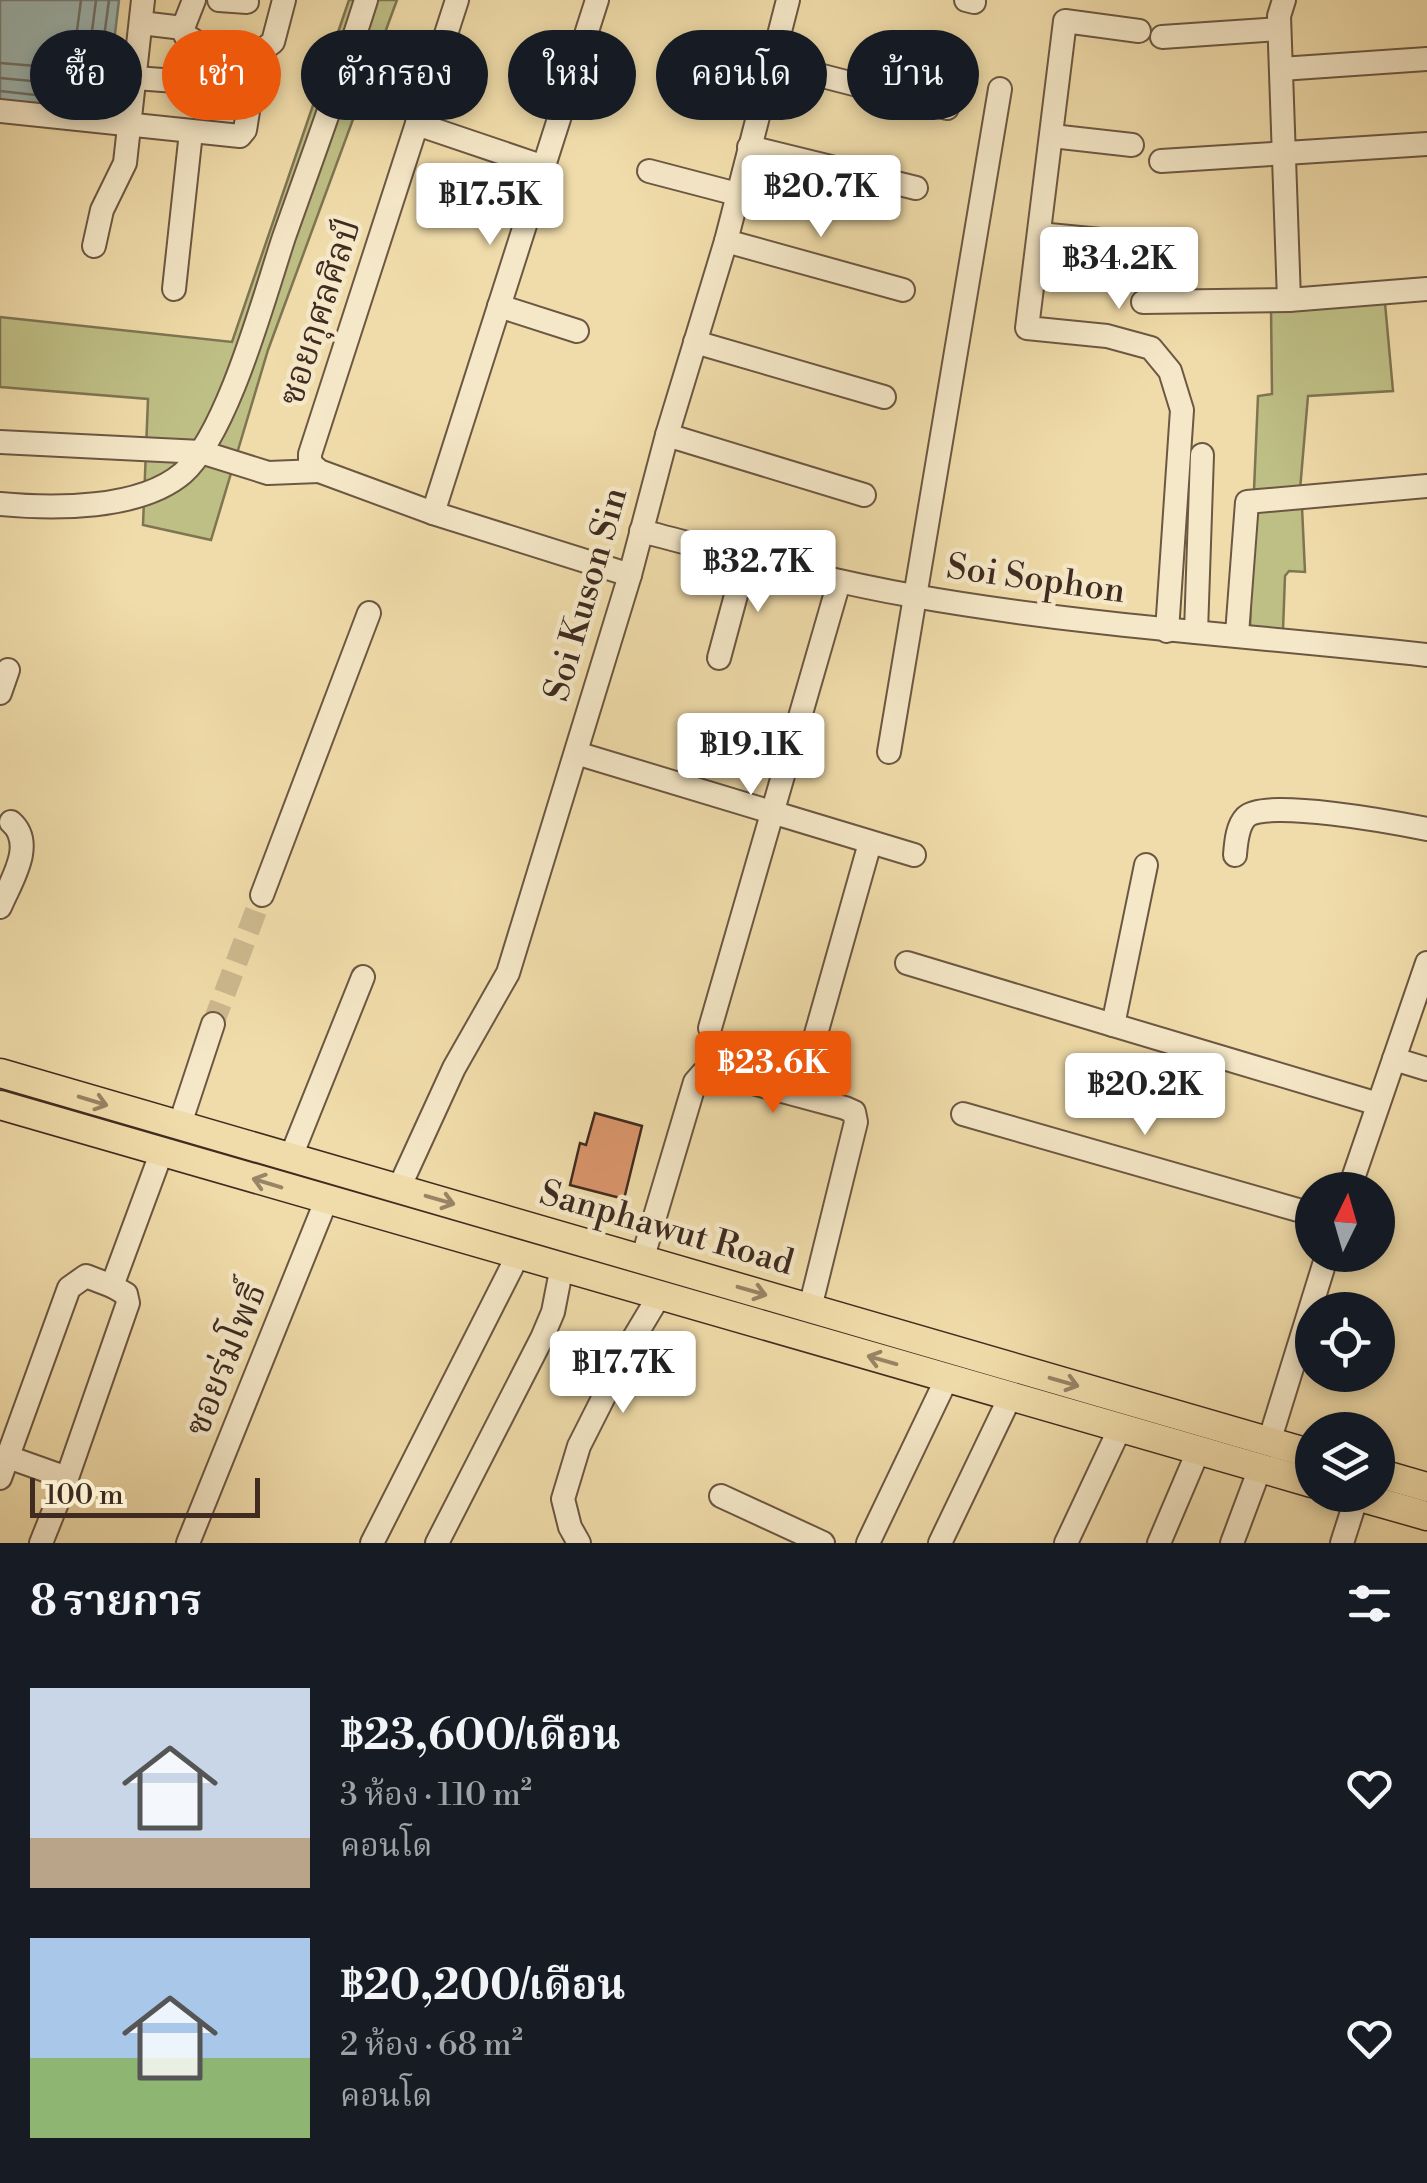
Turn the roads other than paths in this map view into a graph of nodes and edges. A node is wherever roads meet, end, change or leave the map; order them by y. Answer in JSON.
{"nodes":[{"id":1,"x":194,"y":0,"type":"edge"},
{"id":2,"x":218,"y":0,"type":"edge"},
{"id":3,"x":284,"y":0,"type":"edge"},
{"id":4,"x":366,"y":0,"type":"edge"},
{"id":5,"x":457,"y":0,"type":"edge"},
{"id":6,"x":597,"y":0,"type":"edge"},
{"id":7,"x":788,"y":0,"type":"edge"},
{"id":8,"x":1284,"y":0,"type":"edge"},
{"id":9,"x":247,"y":2,"type":"edge"},
{"id":10,"x":142,"y":11,"type":"edge"},
{"id":11,"x":184,"y":28,"type":"junction"},
{"id":12,"x":1279,"y":29,"type":"junction"},
{"id":13,"x":780,"y":30,"type":"edge"},
{"id":14,"x":1427,"y":59,"type":"edge"},
{"id":15,"x":1280,"y":69,"type":"junction"},
{"id":16,"x":1000,"y":90,"type":"dead end"},
{"id":17,"x":0,"y":110,"type":"edge"},
{"id":18,"x":131,"y":120,"type":"edge"},
{"id":19,"x":247,"y":120,"type":"edge"},
{"id":20,"x":756,"y":120,"type":"edge"},
{"id":21,"x":417,"y":124,"type":"junction"},
{"id":22,"x":130,"y":125,"type":"junction"},
{"id":23,"x":191,"y":132,"type":"junction"},
{"id":24,"x":1052,"y":136,"type":"junction"},
{"id":25,"x":1427,"y":144,"type":"edge"},
{"id":26,"x":1132,"y":145,"type":"dead end"},
{"id":27,"x":749,"y":147,"type":"junction"},
{"id":28,"x":1284,"y":153,"type":"junction"},
{"id":29,"x":1162,"y":161,"type":"dead end"},
{"id":30,"x":544,"y":167,"type":"junction"},
{"id":31,"x":649,"y":171,"type":"dead end"},
{"id":32,"x":916,"y":188,"type":"dead end"},
{"id":33,"x":737,"y":194,"type":"junction"},
{"id":34,"x":1039,"y":234,"type":"junction"},
{"id":35,"x":726,"y":242,"type":"junction"},
{"id":36,"x":1132,"y":243,"type":"dead end"},
{"id":37,"x":94,"y":246,"type":"dead end"},
{"id":38,"x":174,"y":289,"type":"dead end"},
{"id":39,"x":1427,"y":289,"type":"edge"},
{"id":40,"x":904,"y":290,"type":"dead end"},
{"id":41,"x":1289,"y":300,"type":"junction"},
{"id":42,"x":1143,"y":302,"type":"dead end"},
{"id":43,"x":499,"y":306,"type":"junction"},
{"id":44,"x":577,"y":331,"type":"dead end"},
{"id":45,"x":695,"y":342,"type":"junction"},
{"id":46,"x":884,"y":397,"type":"dead end"},
{"id":47,"x":667,"y":434,"type":"junction"},
{"id":48,"x":0,"y":442,"type":"edge"},
{"id":49,"x":202,"y":452,"type":"junction"},
{"id":50,"x":1202,"y":456,"type":"dead end"},
{"id":51,"x":319,"y":471,"type":"junction"},
{"id":52,"x":1427,"y":486,"type":"edge"},
{"id":53,"x":864,"y":496,"type":"dead end"},
{"id":54,"x":0,"y":504,"type":"edge"},
{"id":55,"x":433,"y":512,"type":"junction"},
{"id":56,"x":641,"y":531,"type":"junction"},
{"id":57,"x":746,"y":558,"type":"junction"},
{"id":58,"x":630,"y":575,"type":"junction"},
{"id":59,"x":839,"y":582,"type":"junction"},
{"id":60,"x":917,"y":596,"type":"junction"},
{"id":61,"x":369,"y":613,"type":"dead end"},
{"id":62,"x":1167,"y":631,"type":"junction"},
{"id":63,"x":1196,"y":632,"type":"junction"},
{"id":64,"x":1238,"y":634,"type":"junction"},
{"id":65,"x":1427,"y":655,"type":"edge"},
{"id":66,"x":719,"y":658,"type":"dead end"},
{"id":67,"x":8,"y":670,"type":"dead end"},
{"id":68,"x":0,"y":693,"type":"edge"},
{"id":69,"x":890,"y":752,"type":"dead end"},
{"id":70,"x":576,"y":753,"type":"junction"},
{"id":71,"x":773,"y":814,"type":"junction"},
{"id":72,"x":11,"y":822,"type":"dead end"},
{"id":73,"x":1427,"y":828,"type":"edge"},
{"id":74,"x":870,"y":843,"type":"junction"},
{"id":75,"x":914,"y":854,"type":"dead end"},
{"id":76,"x":1235,"y":855,"type":"dead end"},
{"id":77,"x":1146,"y":864,"type":"dead end"},
{"id":78,"x":262,"y":896,"type":"tunnel mouth"},
{"id":79,"x":0,"y":907,"type":"edge"},
{"id":80,"x":907,"y":963,"type":"dead end"},
{"id":81,"x":1427,"y":963,"type":"edge"},
{"id":82,"x":364,"y":977,"type":"dead end"},
{"id":83,"x":212,"y":1024,"type":"tunnel mouth"},
{"id":84,"x":1114,"y":1024,"type":"junction"},
{"id":85,"x":710,"y":1028,"type":"dead end"},
{"id":86,"x":814,"y":1042,"type":"dead end"},
{"id":87,"x":1394,"y":1059,"type":"junction"},
{"id":88,"x":1427,"y":1069,"type":"edge"},
{"id":89,"x":0,"y":1073,"type":"edge"},
{"id":90,"x":1378,"y":1104,"type":"junction"},
{"id":91,"x":0,"y":1105,"type":"edge"},
{"id":92,"x":964,"y":1114,"type":"dead end"},
{"id":93,"x":179,"y":1127,"type":"junction"},
{"id":94,"x":162,"y":1152,"type":"junction"},
{"id":95,"x":290,"y":1159,"type":"junction"},
{"id":96,"x":1355,"y":1172,"type":"edge"},
{"id":97,"x":399,"y":1188,"type":"junction"},
{"id":98,"x":326,"y":1201,"type":"junction"},
{"id":99,"x":1295,"y":1209,"type":"edge"},
{"id":100,"x":609,"y":1248,"type":"junction"},
{"id":101,"x":519,"y":1253,"type":"junction"},
{"id":102,"x":642,"y":1260,"type":"junction"},
{"id":103,"x":562,"y":1266,"type":"junction"},
{"id":104,"x":1323,"y":1272,"type":"edge"},
{"id":105,"x":602,"y":1279,"type":"junction"},
{"id":106,"x":112,"y":1286,"type":"junction"},
{"id":107,"x":659,"y":1296,"type":"junction"},
{"id":108,"x":810,"y":1308,"type":"junction"},
{"id":109,"x":947,"y":1378,"type":"junction"},
{"id":110,"x":1010,"y":1397,"type":"junction"},
{"id":111,"x":1120,"y":1428,"type":"junction"},
{"id":112,"x":1199,"y":1449,"type":"junction"},
{"id":113,"x":1295,"y":1454,"type":"edge"},
{"id":114,"x":1264,"y":1455,"type":"junction"},
{"id":115,"x":4,"y":1467,"type":"edge"},
{"id":116,"x":1295,"y":1473,"type":"edge"},
{"id":117,"x":67,"y":1478,"type":"junction"},
{"id":118,"x":1395,"y":1478,"type":"edge"},
{"id":119,"x":1427,"y":1488,"type":"edge"},
{"id":120,"x":721,"y":1496,"type":"dead end"},
{"id":121,"x":1395,"y":1507,"type":"edge"},
{"id":122,"x":1351,"y":1512,"type":"edge"},
{"id":123,"x":1427,"y":1516,"type":"edge"},
{"id":124,"x":40,"y":1543,"type":"edge"},
{"id":125,"x":188,"y":1543,"type":"edge"},
{"id":126,"x":372,"y":1543,"type":"edge"},
{"id":127,"x":436,"y":1543,"type":"edge"},
{"id":128,"x":578,"y":1543,"type":"edge"},
{"id":129,"x":822,"y":1543,"type":"edge"},
{"id":130,"x":868,"y":1543,"type":"edge"},
{"id":131,"x":940,"y":1543,"type":"edge"},
{"id":132,"x":1066,"y":1543,"type":"edge"},
{"id":133,"x":1159,"y":1543,"type":"edge"},
{"id":134,"x":1232,"y":1543,"type":"edge"},
{"id":135,"x":1342,"y":1543,"type":"edge"}],
"edges":[{"from":1,"to":11,"type":"street"},
{"from":2,"to":9,"type":"street"},
{"from":3,"to":11,"type":"street"},
{"from":4,"to":49,"type":"street"},
{"from":5,"to":21,"type":"street","name":"ซอยกุศลศิลป์"},
{"from":6,"to":30,"type":"street"},
{"from":7,"to":13,"type":"street","name":"Soi Kuson Sin"},
{"from":8,"to":12,"type":"street"},
{"from":10,"to":11,"type":"street"},
{"from":12,"to":15,"type":"street"},
{"from":12,"to":24,"type":"street"},
{"from":14,"to":15,"type":"street"},
{"from":15,"to":28,"type":"street"},
{"from":16,"to":60,"type":"street"},
{"from":17,"to":22,"type":"street"},
{"from":18,"to":22,"type":"street"},
{"from":19,"to":23,"type":"street"},
{"from":20,"to":27,"type":"street","name":"Soi Kuson Sin"},
{"from":21,"to":30,"type":"street"},
{"from":21,"to":51,"type":"street","name":"ซอยกุศลศิลป์"},
{"from":22,"to":23,"type":"street"},
{"from":22,"to":37,"type":"street"},
{"from":23,"to":38,"type":"street"},
{"from":24,"to":26,"type":"street"},
{"from":24,"to":34,"type":"street"},
{"from":25,"to":28,"type":"street"},
{"from":27,"to":32,"type":"street"},
{"from":27,"to":33,"type":"street","name":"Soi Kuson Sin"},
{"from":28,"to":29,"type":"street"},
{"from":28,"to":41,"type":"street"},
{"from":30,"to":43,"type":"street"},
{"from":31,"to":33,"type":"street"},
{"from":33,"to":35,"type":"street","name":"Soi Kuson Sin"},
{"from":34,"to":36,"type":"street"},
{"from":34,"to":62,"type":"street"},
{"from":35,"to":40,"type":"street"},
{"from":35,"to":45,"type":"street","name":"Soi Kuson Sin"},
{"from":39,"to":41,"type":"street"},
{"from":41,"to":42,"type":"street"},
{"from":43,"to":44,"type":"street"},
{"from":43,"to":55,"type":"street"},
{"from":45,"to":46,"type":"street"},
{"from":45,"to":47,"type":"street","name":"Soi Kuson Sin"},
{"from":47,"to":53,"type":"street"},
{"from":47,"to":56,"type":"street","name":"Soi Kuson Sin"},
{"from":48,"to":49,"type":"street"},
{"from":49,"to":51,"type":"street"},
{"from":49,"to":54,"type":"street"},
{"from":50,"to":63,"type":"street"},
{"from":51,"to":55,"type":"street"},
{"from":52,"to":64,"type":"street"},
{"from":55,"to":58,"type":"street"},
{"from":56,"to":57,"type":"street","name":"Soi Sophon"},
{"from":56,"to":58,"type":"street","name":"Soi Kuson Sin"},
{"from":57,"to":59,"type":"street","name":"Soi Sophon"},
{"from":57,"to":66,"type":"street"},
{"from":58,"to":70,"type":"street","name":"Soi Kuson Sin"},
{"from":59,"to":60,"type":"street","name":"Soi Sophon"},
{"from":59,"to":71,"type":"street"},
{"from":60,"to":62,"type":"street","name":"Soi Sophon"},
{"from":60,"to":69,"type":"street"},
{"from":61,"to":78,"type":"street"},
{"from":62,"to":63,"type":"street","name":"Soi Sophon"},
{"from":63,"to":64,"type":"street","name":"Soi Sophon"},
{"from":64,"to":65,"type":"street","name":"Soi Sophon"},
{"from":67,"to":68,"type":"street"},
{"from":70,"to":71,"type":"street"},
{"from":70,"to":97,"type":"street","name":"Soi Kuson Sin"},
{"from":71,"to":74,"type":"street"},
{"from":71,"to":85,"type":"street"},
{"from":72,"to":79,"type":"street"},
{"from":73,"to":76,"type":"street"},
{"from":74,"to":75,"type":"street"},
{"from":74,"to":86,"type":"street"},
{"from":77,"to":84,"type":"street"},
{"from":80,"to":84,"type":"street"},
{"from":81,"to":87,"type":"street"},
{"from":82,"to":95,"type":"street"},
{"from":83,"to":93,"type":"street"},
{"from":84,"to":90,"type":"street"},
{"from":87,"to":88,"type":"street"},
{"from":87,"to":90,"type":"street"},
{"from":89,"to":93,"type":"main road","name":"Sanphawut Road","one_way":true},
{"from":90,"to":96,"type":"street"},
{"from":91,"to":94,"type":"main road","name":"Sanphawut Road"},
{"from":92,"to":99,"type":"street"},
{"from":93,"to":95,"type":"main road","name":"Sanphawut Road"},
{"from":98,"to":94,"type":"main road","name":"Sanphawut Road","one_way":true},
{"from":94,"to":106,"type":"street"},
{"from":95,"to":97,"type":"main road","name":"Sanphawut Road"},
{"from":97,"to":100,"type":"main road","name":"Sanphawut Road","one_way":true},
{"from":98,"to":101,"type":"main road","name":"Sanphawut Road"},
{"from":98,"to":125,"type":"street","name":"ซอยร่มโพธิ์"},
{"from":100,"to":102,"type":"main road","name":"Sanphawut Road"},
{"from":100,"to":105,"type":"main road"},
{"from":101,"to":103,"type":"main road","name":"Sanphawut Road"},
{"from":101,"to":126,"type":"street"},
{"from":102,"to":108,"type":"main road","name":"Sanphawut Road","one_way":true},
{"from":102,"to":108,"type":"street"},
{"from":103,"to":105,"type":"main road","name":"Sanphawut Road"},
{"from":103,"to":127,"type":"street"},
{"from":104,"to":114,"type":"street"},
{"from":105,"to":107,"type":"main road","name":"Sanphawut Road"},
{"from":106,"to":115,"type":"street"},
{"from":106,"to":117,"type":"street"},
{"from":109,"to":107,"type":"main road","name":"Sanphawut Road","one_way":true},
{"from":107,"to":128,"type":"street"},
{"from":108,"to":114,"type":"main road","name":"Sanphawut Road","one_way":true},
{"from":109,"to":110,"type":"main road","name":"Sanphawut Road"},
{"from":109,"to":130,"type":"street"},
{"from":110,"to":111,"type":"main road","name":"Sanphawut Road"},
{"from":110,"to":131,"type":"street"},
{"from":111,"to":112,"type":"main road","name":"Sanphawut Road"},
{"from":111,"to":132,"type":"street"},
{"from":112,"to":114,"type":"main road","name":"Sanphawut Road"},
{"from":112,"to":133,"type":"street"},
{"from":113,"to":114,"type":"main road","name":"Sanphawut Road"},
{"from":114,"to":116,"type":"main road","name":"Sanphawut Road"},
{"from":114,"to":134,"type":"street"},
{"from":115,"to":117,"type":"street"},
{"from":117,"to":124,"type":"street"},
{"from":118,"to":119,"type":"main road"},
{"from":120,"to":129,"type":"street"},
{"from":121,"to":123,"type":"main road"},
{"from":122,"to":135,"type":"street"}]}
